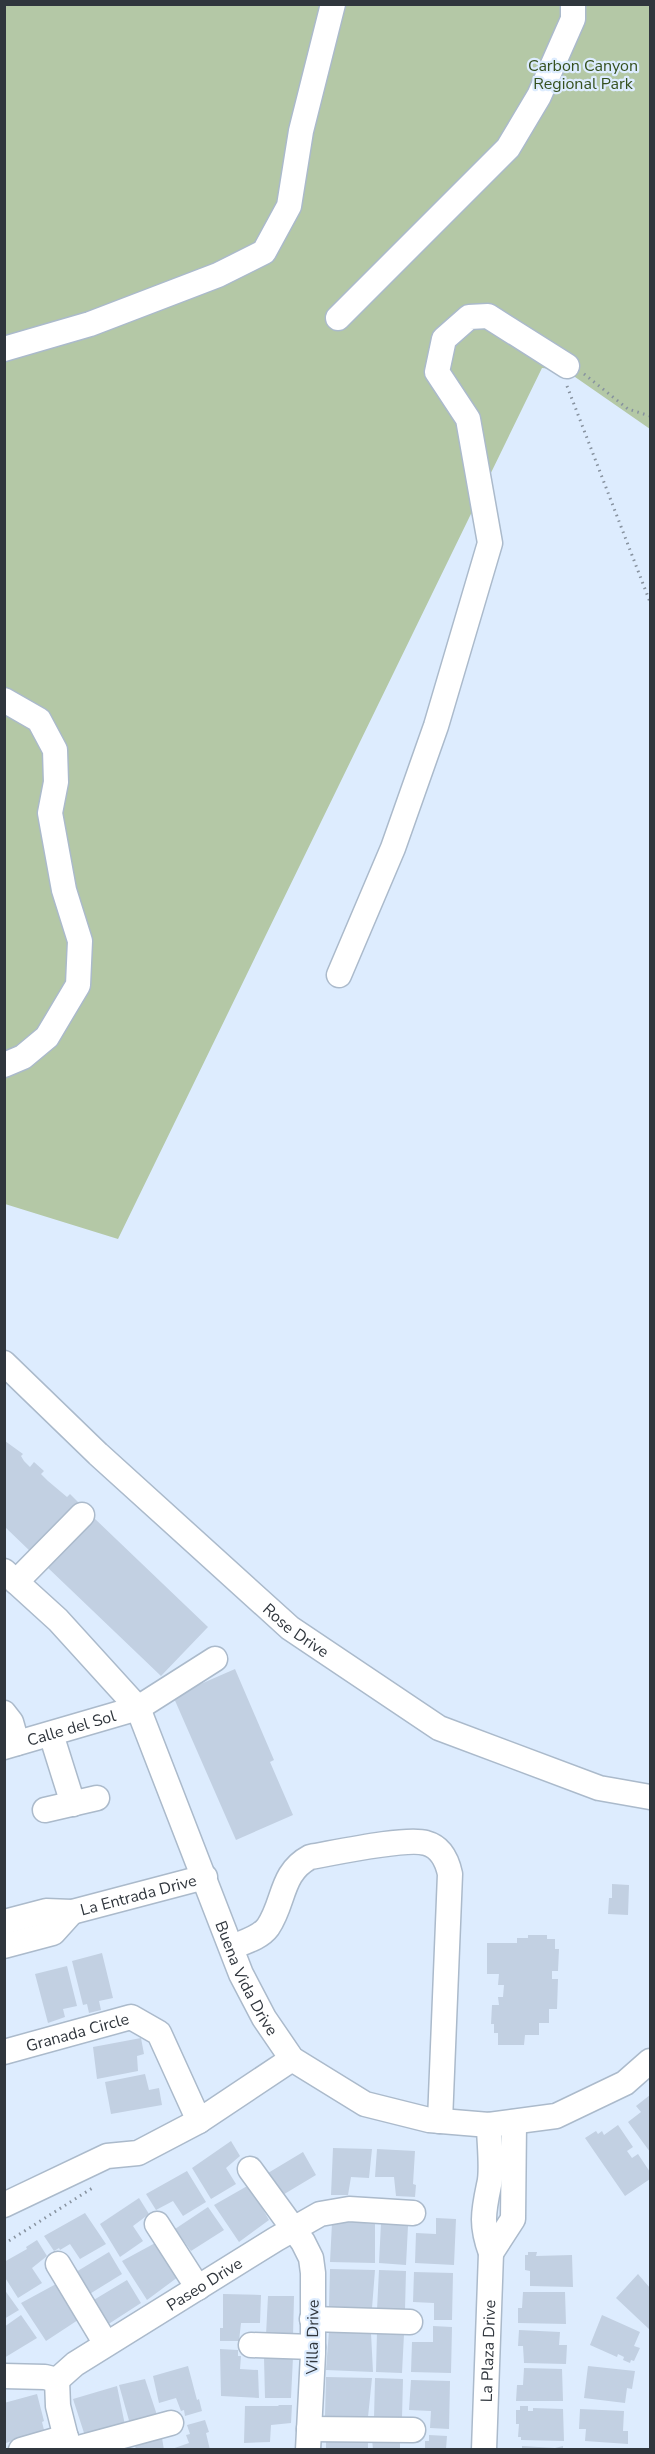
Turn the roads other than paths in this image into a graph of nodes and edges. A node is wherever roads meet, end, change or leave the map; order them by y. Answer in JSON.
{"nodes":[{"id":1,"x":333,"y":4,"type":"edge"},
{"id":2,"x":573,"y":4,"type":"edge"},
{"id":3,"x":338,"y":318,"type":"dead end"},
{"id":4,"x":4,"y":349,"type":"edge"},
{"id":5,"x":567,"y":366,"type":"road end"},
{"id":6,"x":4,"y":700,"type":"edge"},
{"id":7,"x":339,"y":975,"type":"dead end"},
{"id":8,"x":4,"y":1065,"type":"edge"},
{"id":9,"x":4,"y":1363,"type":"edge"},
{"id":10,"x":82,"y":1515,"type":"dead end"},
{"id":11,"x":10,"y":1577,"type":"edge"},
{"id":12,"x":215,"y":1659,"type":"dead end"},
{"id":13,"x":138,"y":1708,"type":"junction"},
{"id":14,"x":4,"y":1713,"type":"edge"},
{"id":15,"x":51,"y":1734,"type":"junction"},
{"id":16,"x":11,"y":1745,"type":"edge"},
{"id":17,"x":651,"y":1797,"type":"edge"},
{"id":18,"x":97,"y":1798,"type":"dead end"},
{"id":19,"x":73,"y":1804,"type":"junction"},
{"id":20,"x":45,"y":1810,"type":"dead end"},
{"id":21,"x":205,"y":1877,"type":"junction"},
{"id":22,"x":72,"y":1912,"type":"junction"},
{"id":23,"x":4,"y":1922,"type":"edge"},
{"id":24,"x":4,"y":1946,"type":"edge"},
{"id":25,"x":232,"y":1947,"type":"junction"},
{"id":26,"x":4,"y":2052,"type":"edge"},
{"id":27,"x":292,"y":2059,"type":"junction"},
{"id":28,"x":651,"y":2061,"type":"edge"},
{"id":29,"x":199,"y":2121,"type":"junction"},
{"id":30,"x":440,"y":2121,"type":"junction"},
{"id":31,"x":514,"y":2122,"type":"junction"},
{"id":32,"x":489,"y":2125,"type":"junction"},
{"id":33,"x":250,"y":2169,"type":"dead end"},
{"id":34,"x":4,"y":2205,"type":"edge"},
{"id":35,"x":413,"y":2213,"type":"dead end"},
{"id":36,"x":157,"y":2223,"type":"dead end"},
{"id":37,"x":292,"y":2230,"type":"junction"},
{"id":38,"x":491,"y":2253,"type":"junction"},
{"id":39,"x":58,"y":2264,"type":"dead end"},
{"id":40,"x":198,"y":2288,"type":"junction"},
{"id":41,"x":312,"y":2319,"type":"junction"},
{"id":42,"x":410,"y":2322,"type":"dead end"},
{"id":43,"x":106,"y":2344,"type":"junction"},
{"id":44,"x":251,"y":2345,"type":"dead end"},
{"id":45,"x":313,"y":2347,"type":"junction"},
{"id":46,"x":4,"y":2376,"type":"edge"},
{"id":47,"x":57,"y":2380,"type":"junction"},
{"id":48,"x":171,"y":2422,"type":"dead end"},
{"id":49,"x":413,"y":2430,"type":"dead end"},
{"id":50,"x":308,"y":2439,"type":"edge"},
{"id":51,"x":69,"y":2445,"type":"edge"},
{"id":52,"x":21,"y":2450,"type":"edge"},
{"id":53,"x":484,"y":2450,"type":"edge"}],
"edges":[{"from":1,"to":4,"type":"street"},
{"from":2,"to":3,"type":"street"},
{"from":5,"to":7,"type":"street"},
{"from":6,"to":8,"type":"street"},
{"from":9,"to":17,"type":"street","name":"Rose Drive"},
{"from":10,"to":11,"type":"street"},
{"from":11,"to":13,"type":"street","name":"Buena Vida Drive"},
{"from":12,"to":13,"type":"street","name":"Calle del Sol"},
{"from":13,"to":15,"type":"street","name":"Calle del Sol"},
{"from":13,"to":21,"type":"street","name":"Buena Vida Drive"},
{"from":14,"to":16,"type":"street"},
{"from":15,"to":16,"type":"street","name":"Calle del Sol"},
{"from":15,"to":19,"type":"street"},
{"from":18,"to":19,"type":"street"},
{"from":19,"to":20,"type":"street"},
{"from":21,"to":22,"type":"street","name":"La Entrada Drive"},
{"from":21,"to":25,"type":"street","name":"Buena Vida Drive"},
{"from":22,"to":23,"type":"street","name":"La Entrada Drive"},
{"from":22,"to":24,"type":"street","name":"La Entrada Drive"},
{"from":25,"to":27,"type":"street","name":"Buena Vida Drive"},
{"from":25,"to":30,"type":"street"},
{"from":26,"to":29,"type":"street","name":"Granada Circle"},
{"from":27,"to":29,"type":"street"},
{"from":27,"to":30,"type":"street","name":"Buena Vida Drive"},
{"from":28,"to":31,"type":"street","name":"Buena Vida Drive"},
{"from":29,"to":34,"type":"street"},
{"from":30,"to":32,"type":"street","name":"Buena Vida Drive"},
{"from":31,"to":32,"type":"street","name":"Buena Vida Drive"},
{"from":31,"to":38,"type":"street"},
{"from":32,"to":38,"type":"street","name":"La Plaza Drive"},
{"from":33,"to":37,"type":"street","name":"Villa Drive"},
{"from":35,"to":37,"type":"street","name":"Paseo Drive"},
{"from":36,"to":40,"type":"street"},
{"from":37,"to":40,"type":"street","name":"Paseo Drive"},
{"from":37,"to":41,"type":"street","name":"Villa Drive"},
{"from":38,"to":53,"type":"street","name":"La Plaza Drive"},
{"from":39,"to":43,"type":"street"},
{"from":40,"to":43,"type":"street","name":"Paseo Drive"},
{"from":41,"to":42,"type":"street"},
{"from":41,"to":45,"type":"street","name":"Villa Drive"},
{"from":43,"to":47,"type":"street","name":"Paseo Drive"},
{"from":44,"to":45,"type":"street"},
{"from":45,"to":50,"type":"street","name":"Villa Drive"},
{"from":46,"to":47,"type":"street"},
{"from":47,"to":51,"type":"street"},
{"from":48,"to":51,"type":"street"},
{"from":49,"to":50,"type":"street"},
{"from":51,"to":52,"type":"street"}]}
